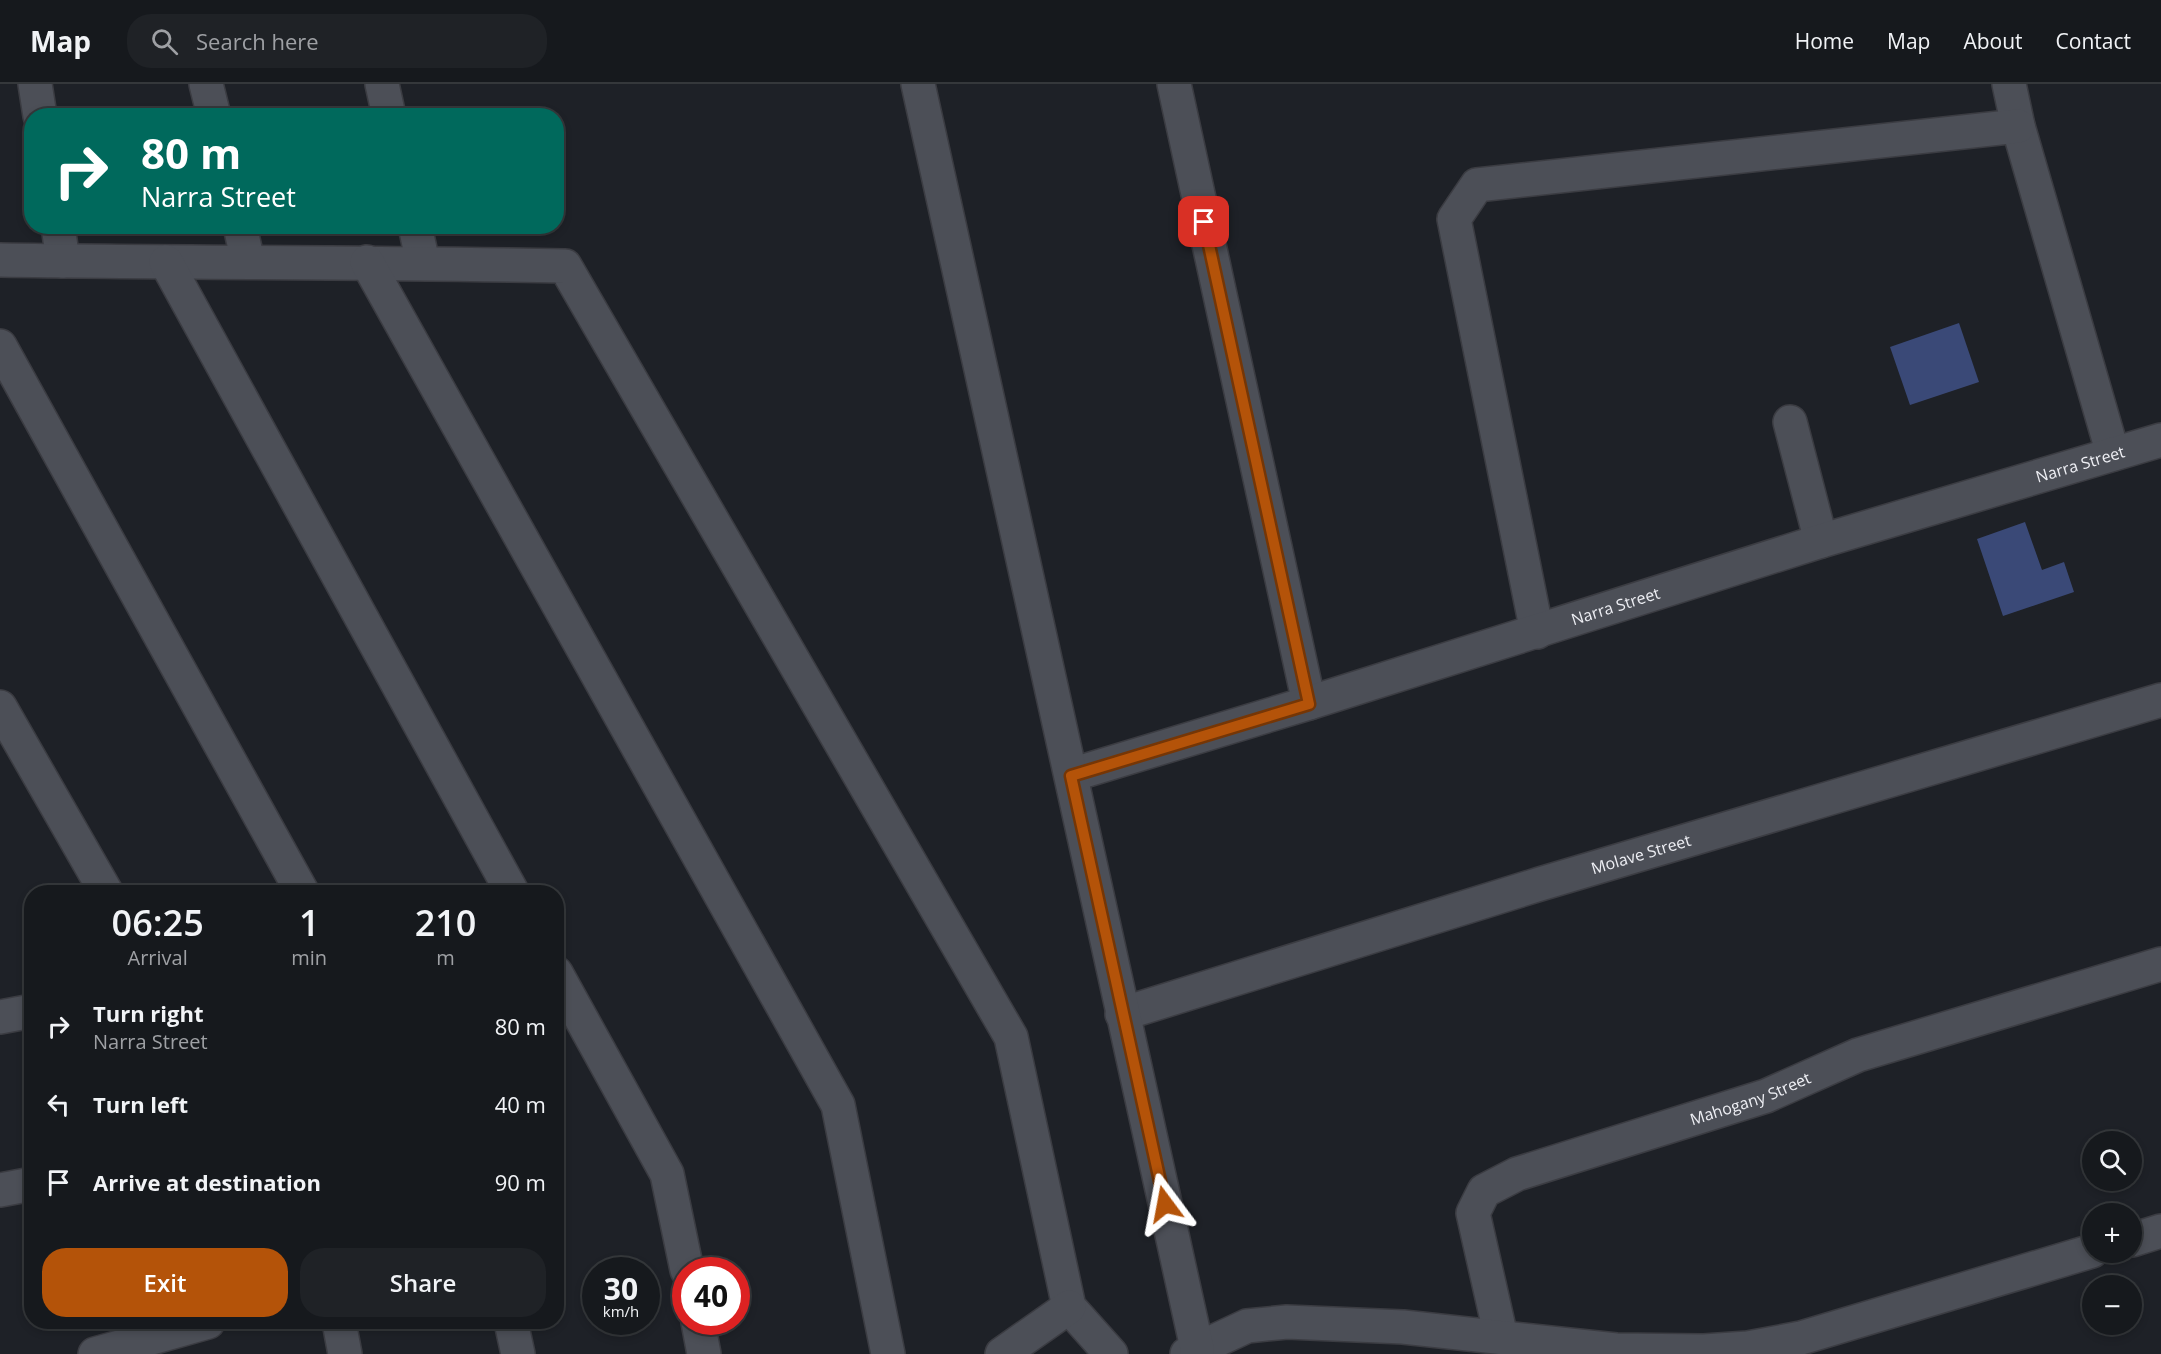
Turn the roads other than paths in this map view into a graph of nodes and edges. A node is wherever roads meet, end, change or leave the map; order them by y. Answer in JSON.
{"nodes":[{"id":1,"x":35,"y":84,"type":"edge"},
{"id":2,"x":206,"y":84,"type":"edge"},
{"id":3,"x":382,"y":84,"type":"edge"},
{"id":4,"x":918,"y":84,"type":"edge"},
{"id":5,"x":1174,"y":84,"type":"edge"},
{"id":6,"x":2009,"y":84,"type":"edge"},
{"id":7,"x":39,"y":108,"type":"edge"},
{"id":8,"x":212,"y":108,"type":"edge"},
{"id":9,"x":387,"y":108,"type":"edge"},
{"id":10,"x":2018,"y":126,"type":"junction"},
{"id":11,"x":59,"y":234,"type":"edge"},
{"id":12,"x":242,"y":234,"type":"edge"},
{"id":13,"x":417,"y":234,"type":"edge"},
{"id":14,"x":0,"y":260,"type":"edge"},
{"id":15,"x":63,"y":261,"type":"junction"},
{"id":16,"x":166,"y":262,"type":"junction"},
{"id":17,"x":248,"y":262,"type":"junction"},
{"id":18,"x":367,"y":262,"type":"junction"},
{"id":19,"x":423,"y":263,"type":"junction"},
{"id":20,"x":0,"y":346,"type":"edge"},
{"id":21,"x":1790,"y":422,"type":"dead end"},
{"id":22,"x":2161,"y":440,"type":"edge"},
{"id":23,"x":2113,"y":454,"type":"junction"},
{"id":24,"x":1821,"y":541,"type":"junction"},
{"id":25,"x":1536,"y":632,"type":"junction"},
{"id":26,"x":2161,"y":700,"type":"edge"},
{"id":27,"x":1309,"y":704,"type":"junction"},
{"id":28,"x":0,"y":707,"type":"edge"},
{"id":29,"x":1071,"y":776,"type":"junction"},
{"id":30,"x":102,"y":885,"type":"edge"},
{"id":31,"x":298,"y":885,"type":"edge"},
{"id":32,"x":508,"y":885,"type":"edge"},
{"id":33,"x":2161,"y":964,"type":"edge"},
{"id":34,"x":564,"y":987,"type":"edge"},
{"id":35,"x":24,"y":1012,"type":"edge"},
{"id":36,"x":1122,"y":1014,"type":"junction"},
{"id":37,"x":0,"y":1017,"type":"edge"},
{"id":38,"x":24,"y":1186,"type":"edge"},
{"id":39,"x":0,"y":1190,"type":"edge"},
{"id":40,"x":2161,"y":1231,"type":"edge"},
{"id":41,"x":2142,"y":1237,"type":"edge"},
{"id":42,"x":2082,"y":1254,"type":"edge"},
{"id":43,"x":684,"y":1257,"type":"edge"},
{"id":44,"x":1070,"y":1307,"type":"junction"},
{"id":45,"x":183,"y":1329,"type":"edge"},
{"id":46,"x":340,"y":1329,"type":"edge"},
{"id":47,"x":513,"y":1329,"type":"edge"},
{"id":48,"x":700,"y":1335,"type":"edge"},
{"id":49,"x":1501,"y":1337,"type":"junction"},
{"id":50,"x":1019,"y":1350,"type":"edge"},
{"id":51,"x":1194,"y":1352,"type":"edge"},
{"id":52,"x":95,"y":1354,"type":"edge"},
{"id":53,"x":345,"y":1354,"type":"edge"},
{"id":54,"x":518,"y":1354,"type":"edge"},
{"id":55,"x":704,"y":1354,"type":"edge"},
{"id":56,"x":888,"y":1354,"type":"edge"},
{"id":57,"x":1111,"y":1354,"type":"edge"}],
"edges":[{"from":1,"to":7,"type":"street"},
{"from":2,"to":8,"type":"street"},
{"from":3,"to":9,"type":"street"},
{"from":4,"to":29,"type":"street"},
{"from":5,"to":27,"type":"street"},
{"from":6,"to":10,"type":"street"},
{"from":10,"to":23,"type":"street"},
{"from":10,"to":25,"type":"street"},
{"from":11,"to":15,"type":"street"},
{"from":12,"to":17,"type":"street"},
{"from":13,"to":19,"type":"street"},
{"from":14,"to":15,"type":"street"},
{"from":15,"to":16,"type":"street"},
{"from":16,"to":17,"type":"street"},
{"from":16,"to":32,"type":"street"},
{"from":17,"to":18,"type":"street"},
{"from":18,"to":19,"type":"street"},
{"from":18,"to":56,"type":"street"},
{"from":19,"to":44,"type":"street"},
{"from":20,"to":31,"type":"street"},
{"from":21,"to":24,"type":"street"},
{"from":22,"to":23,"type":"street","name":"Narra Street"},
{"from":23,"to":24,"type":"street","name":"Narra Street"},
{"from":24,"to":25,"type":"street","name":"Narra Street"},
{"from":25,"to":27,"type":"street","name":"Narra Street"},
{"from":26,"to":36,"type":"street","name":"Molave Street"},
{"from":27,"to":29,"type":"street","name":"Narra Street"},
{"from":28,"to":30,"type":"street"},
{"from":29,"to":36,"type":"street"},
{"from":33,"to":49,"type":"street","name":"Mahogany Street"},
{"from":34,"to":43,"type":"street"},
{"from":35,"to":37,"type":"street"},
{"from":36,"to":51,"type":"street"},
{"from":38,"to":39,"type":"street"},
{"from":40,"to":41,"type":"street"},
{"from":42,"to":49,"type":"street"},
{"from":44,"to":50,"type":"street"},
{"from":44,"to":57,"type":"street"},
{"from":45,"to":52,"type":"street"},
{"from":46,"to":53,"type":"street"},
{"from":47,"to":54,"type":"street"},
{"from":48,"to":55,"type":"street"},
{"from":49,"to":51,"type":"street"}]}
